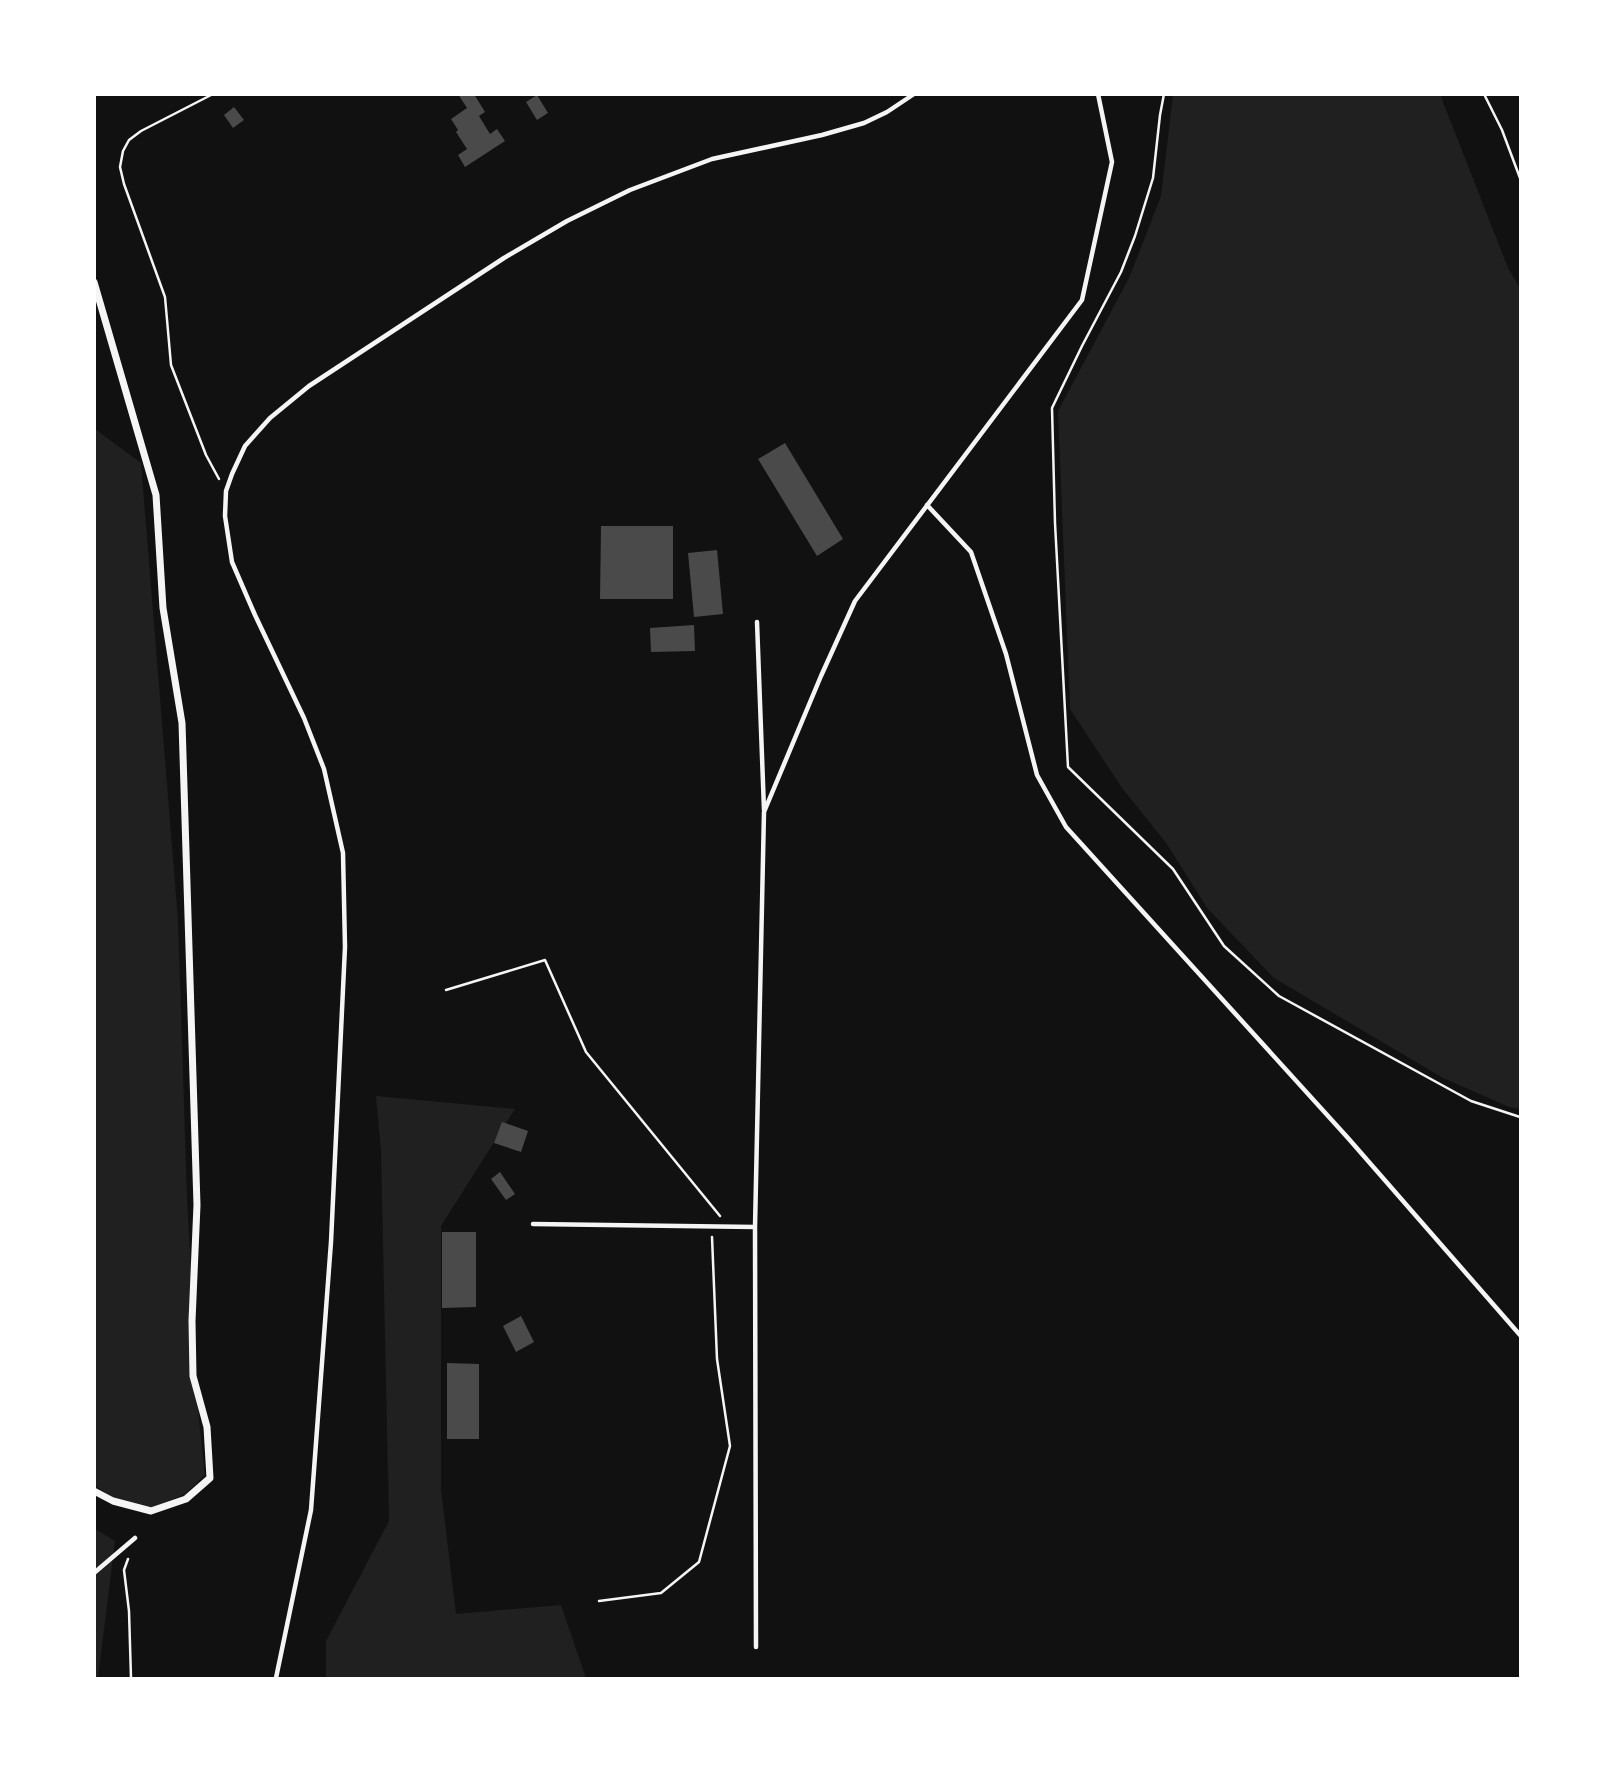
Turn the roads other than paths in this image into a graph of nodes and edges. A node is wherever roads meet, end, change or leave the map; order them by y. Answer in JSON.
{"nodes":[{"id":1,"x":914,"y":94,"type":"edge"},
{"id":2,"x":1098,"y":94,"type":"edge"},
{"id":3,"x":94,"y":282,"type":"edge"},
{"id":4,"x":927,"y":505,"type":"junction"},
{"id":5,"x":757,"y":622,"type":"dead end"},
{"id":6,"x":764,"y":812,"type":"junction"},
{"id":7,"x":533,"y":1224,"type":"dead end"},
{"id":8,"x":755,"y":1227,"type":"junction"},
{"id":9,"x":1521,"y":1335,"type":"edge"},
{"id":10,"x":94,"y":1491,"type":"edge"},
{"id":11,"x":135,"y":1538,"type":"dead end"},
{"id":12,"x":94,"y":1573,"type":"edge"},
{"id":13,"x":756,"y":1647,"type":"dead end"},
{"id":14,"x":276,"y":1678,"type":"edge"}],
"edges":[{"from":1,"to":14,"type":"lane"},
{"from":2,"to":4,"type":"lane"},
{"from":3,"to":10,"type":"street"},
{"from":4,"to":6,"type":"lane"},
{"from":4,"to":9,"type":"lane"},
{"from":5,"to":6,"type":"lane"},
{"from":6,"to":8,"type":"lane"},
{"from":7,"to":8,"type":"lane"},
{"from":8,"to":13,"type":"lane"},
{"from":11,"to":12,"type":"lane"}]}
